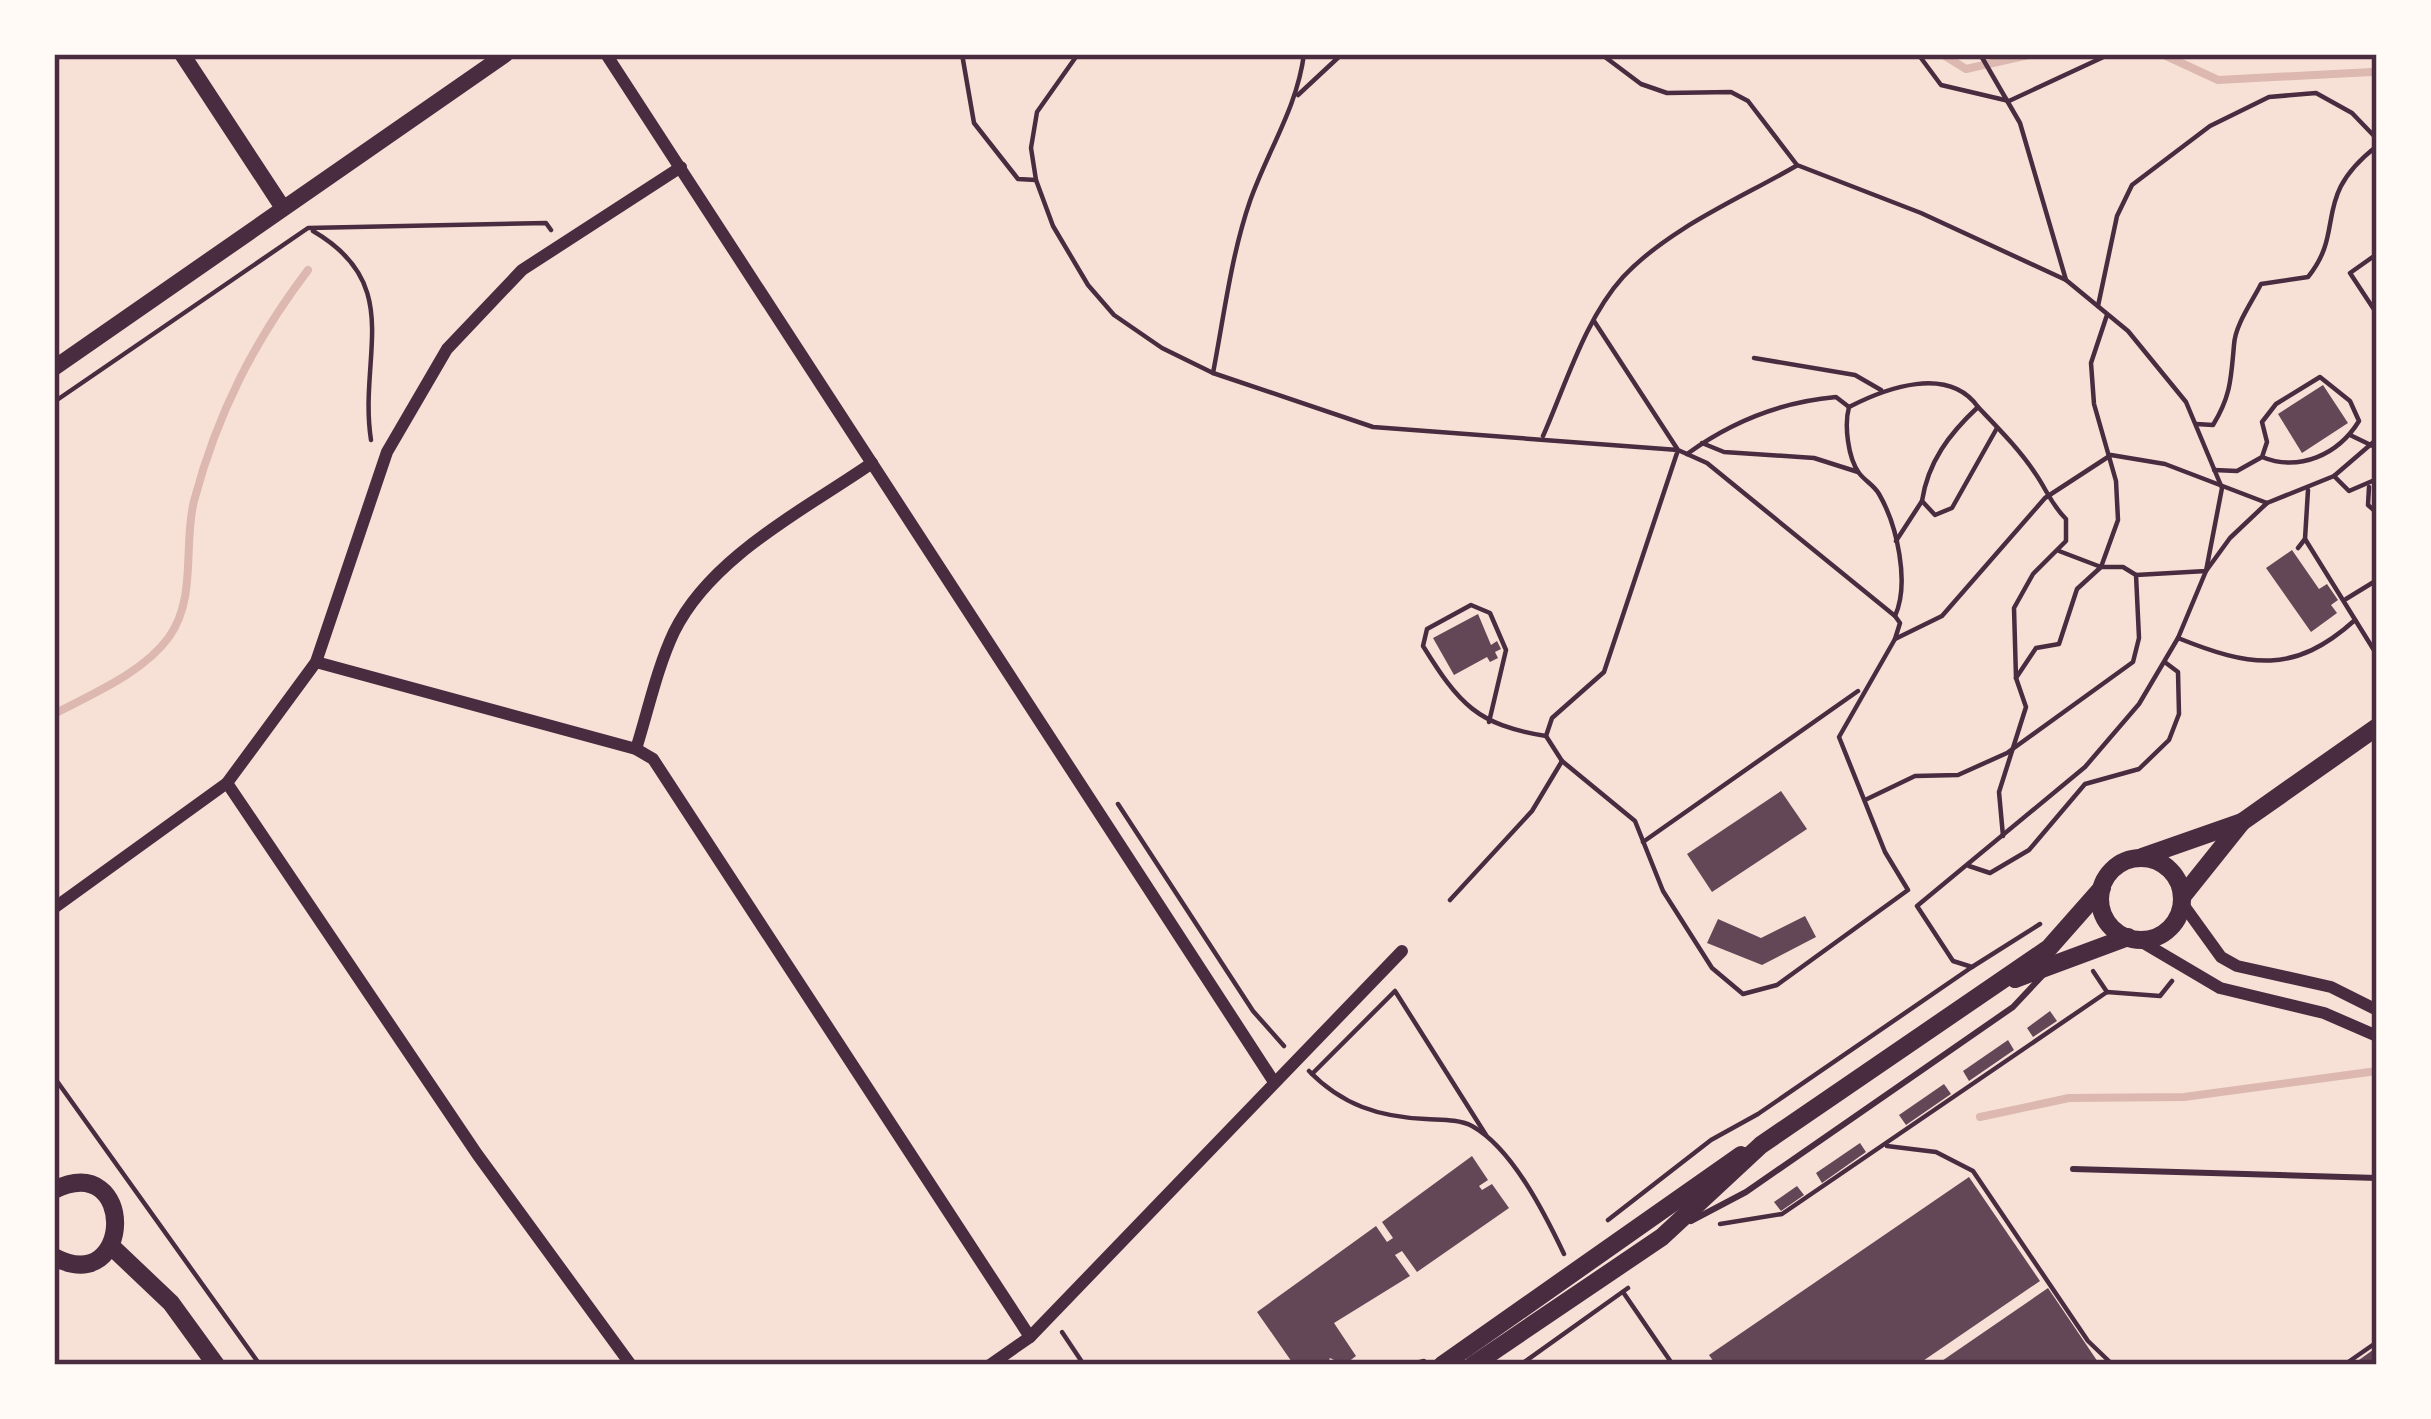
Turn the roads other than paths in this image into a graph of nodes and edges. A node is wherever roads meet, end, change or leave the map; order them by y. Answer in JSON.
{"nodes":[{"id":1,"x":182,"y":54,"type":"edge"},
{"id":2,"x":506,"y":54,"type":"edge"},
{"id":3,"x":606,"y":54,"type":"edge"},
{"id":4,"x":681,"y":167,"type":"junction"},
{"id":5,"x":283,"y":208,"type":"junction"},
{"id":6,"x":54,"y":368,"type":"edge"},
{"id":7,"x":872,"y":463,"type":"junction"},
{"id":8,"x":316,"y":662,"type":"junction"},
{"id":9,"x":2377,"y":727,"type":"edge"},
{"id":10,"x":636,"y":749,"type":"junction"},
{"id":11,"x":226,"y":782,"type":"junction"},
{"id":12,"x":2242,"y":822,"type":"junction"},
{"id":13,"x":2143,"y":857,"type":"junction"},
{"id":14,"x":2102,"y":888,"type":"junction"},
{"id":15,"x":2182,"y":900,"type":"junction"},
{"id":16,"x":54,"y":908,"type":"edge"},
{"id":17,"x":2133,"y":938,"type":"junction"},
{"id":18,"x":1402,"y":951,"type":"dead end"},
{"id":19,"x":2052,"y":966,"type":"junction"},
{"id":20,"x":1984,"y":990,"type":"junction"},
{"id":21,"x":2377,"y":1010,"type":"edge"},
{"id":22,"x":2377,"y":1036,"type":"edge"},
{"id":23,"x":1274,"y":1082,"type":"junction"},
{"id":24,"x":1761,"y":1145,"type":"junction"},
{"id":25,"x":2073,"y":1169,"type":"dead end"},
{"id":26,"x":2377,"y":1178,"type":"edge"},
{"id":27,"x":55,"y":1187,"type":"edge"},
{"id":28,"x":1662,"y":1237,"type":"junction"},
{"id":29,"x":111,"y":1246,"type":"junction"},
{"id":30,"x":54,"y":1257,"type":"edge"},
{"id":31,"x":82,"y":1264,"type":"junction"},
{"id":32,"x":54,"y":1269,"type":"edge"},
{"id":33,"x":1030,"y":1336,"type":"junction"},
{"id":34,"x":216,"y":1365,"type":"edge"},
{"id":35,"x":631,"y":1365,"type":"edge"},
{"id":36,"x":990,"y":1365,"type":"edge"},
{"id":37,"x":1442,"y":1365,"type":"edge"},
{"id":38,"x":1473,"y":1365,"type":"edge"}],
"edges":[{"from":1,"to":5,"type":"street"},
{"from":2,"to":5,"type":"street"},
{"from":3,"to":4,"type":"street"},
{"from":4,"to":7,"type":"street"},
{"from":4,"to":8,"type":"street"},
{"from":5,"to":6,"type":"street"},
{"from":7,"to":10,"type":"street"},
{"from":7,"to":23,"type":"street"},
{"from":8,"to":10,"type":"street"},
{"from":8,"to":11,"type":"street"},
{"from":9,"to":12,"type":"main road"},
{"from":10,"to":33,"type":"street"},
{"from":11,"to":16,"type":"street"},
{"from":11,"to":35,"type":"street"},
{"from":12,"to":13,"type":"main road"},
{"from":12,"to":15,"type":"main road"},
{"from":13,"to":14,"type":"main road"},
{"from":13,"to":15,"type":"main road"},
{"from":14,"to":17,"type":"main road"},
{"from":14,"to":20,"type":"main road"},
{"from":15,"to":17,"type":"main road"},
{"from":15,"to":21,"type":"street"},
{"from":17,"to":19,"type":"main road"},
{"from":17,"to":22,"type":"street"},
{"from":18,"to":23,"type":"street"},
{"from":19,"to":20,"type":"main road"},
{"from":19,"to":28,"type":"lane"},
{"from":20,"to":24,"type":"main road"},
{"from":23,"to":33,"type":"street"},
{"from":24,"to":28,"type":"main road"},
{"from":24,"to":37,"type":"main road"},
{"from":25,"to":26,"type":"lane"},
{"from":27,"to":29,"type":"main road"},
{"from":28,"to":38,"type":"main road"},
{"from":29,"to":31,"type":"main road"},
{"from":29,"to":34,"type":"main road"},
{"from":30,"to":31,"type":"main road"},
{"from":31,"to":32,"type":"main road"},
{"from":33,"to":36,"type":"street"}]}
